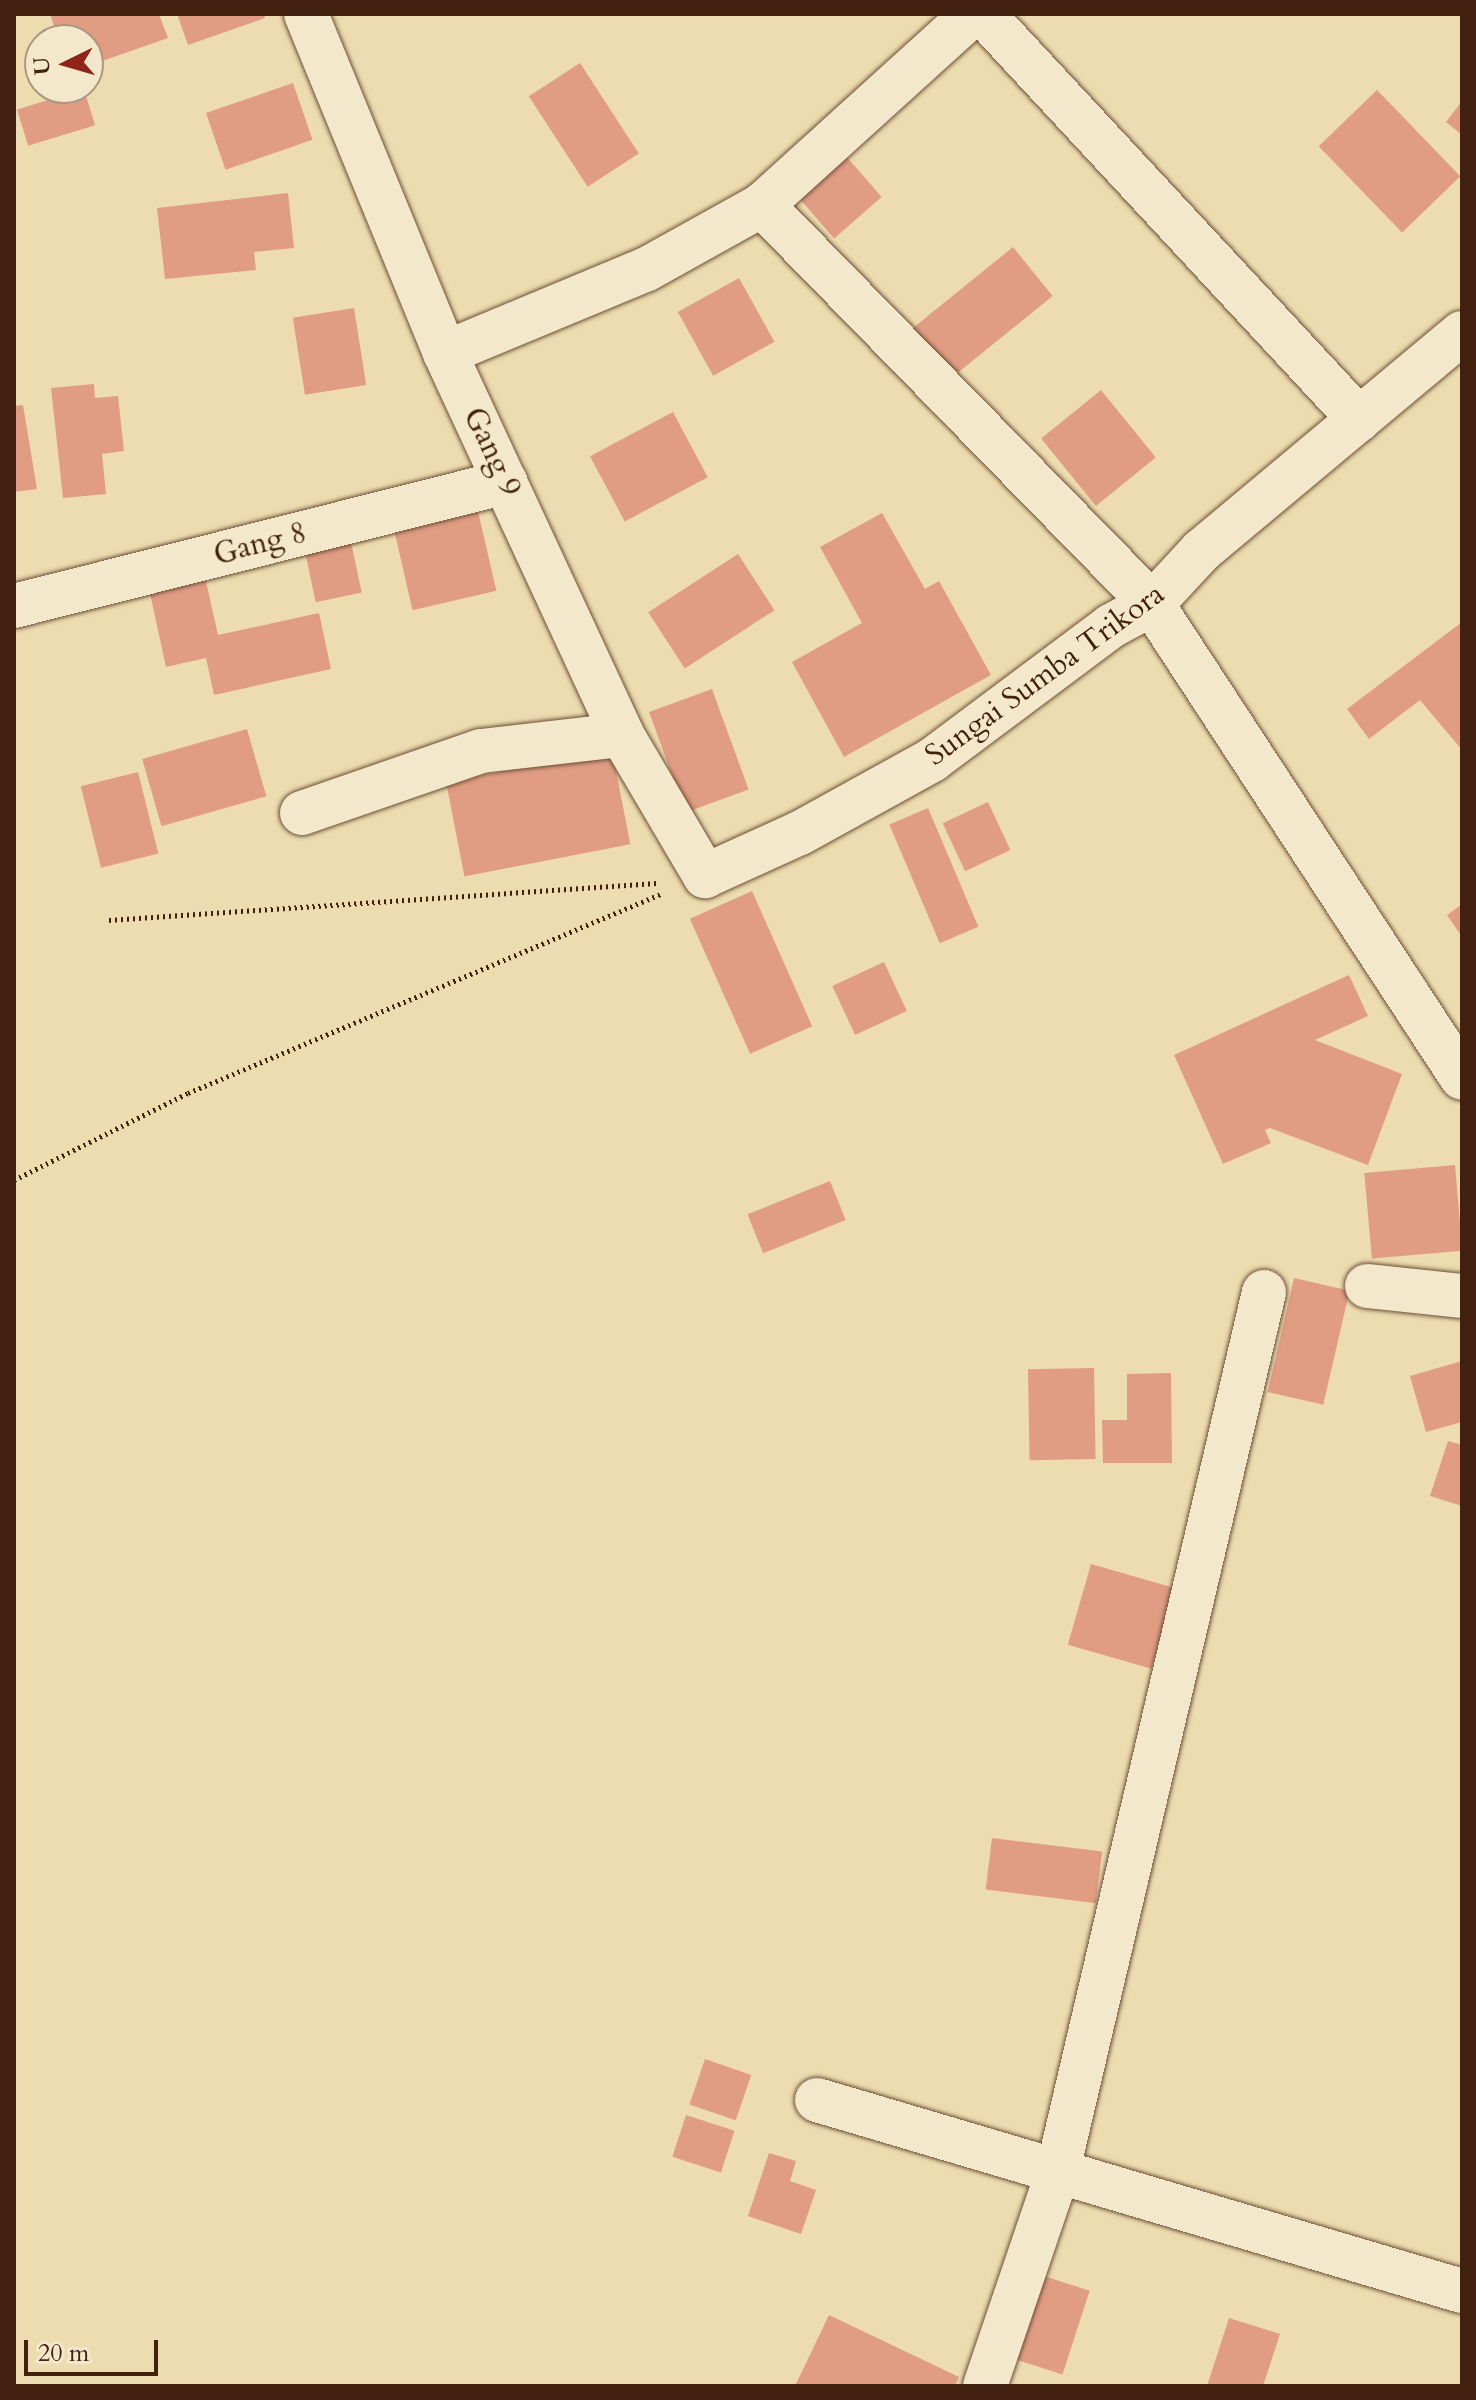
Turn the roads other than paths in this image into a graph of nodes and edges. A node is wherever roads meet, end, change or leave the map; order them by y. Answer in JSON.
{"nodes":[{"id":1,"x":306,"y":14,"type":"edge"},
{"id":2,"x":973,"y":14,"type":"edge"},
{"id":3,"x":983,"y":14,"type":"edge"},
{"id":4,"x":762,"y":205,"type":"junction"},
{"id":5,"x":1462,"y":333,"type":"edge"},
{"id":6,"x":445,"y":353,"type":"junction"},
{"id":7,"x":1359,"y":419,"type":"junction"},
{"id":8,"x":506,"y":482,"type":"junction"},
{"id":9,"x":1152,"y":604,"type":"junction"},
{"id":10,"x":14,"y":606,"type":"edge"},
{"id":11,"x":622,"y":735,"type":"junction"},
{"id":12,"x":302,"y":813,"type":"dead end"},
{"id":13,"x":699,"y":878,"type":"joint"},
{"id":14,"x":1461,"y":1074,"type":"edge"},
{"id":15,"x":1367,"y":1286,"type":"dead end"},
{"id":16,"x":1264,"y":1292,"type":"dead end"},
{"id":17,"x":1462,"y":1296,"type":"edge"},
{"id":18,"x":817,"y":2100,"type":"dead end"},
{"id":19,"x":1057,"y":2174,"type":"junction"},
{"id":20,"x":1462,"y":2291,"type":"edge"},
{"id":21,"x":985,"y":2386,"type":"edge"}],
"edges":[{"from":1,"to":6,"type":"street","name":"Gang 9"},
{"from":2,"to":4,"type":"street"},
{"from":3,"to":7,"type":"street"},
{"from":4,"to":6,"type":"street"},
{"from":4,"to":9,"type":"street"},
{"from":5,"to":7,"type":"street","name":"Sungai Sumba Trikora"},
{"from":6,"to":8,"type":"street","name":"Gang 9"},
{"from":7,"to":9,"type":"street","name":"Sungai Sumba Trikora"},
{"from":8,"to":10,"type":"street","name":"Gang 8"},
{"from":8,"to":11,"type":"street","name":"Gang 9"},
{"from":9,"to":13,"type":"street","name":"Sungai Sumba Trikora"},
{"from":9,"to":14,"type":"street"},
{"from":11,"to":12,"type":"street"},
{"from":11,"to":13,"type":"street","name":"Gang 9"},
{"from":15,"to":17,"type":"street"},
{"from":16,"to":19,"type":"street"},
{"from":18,"to":19,"type":"street"},
{"from":19,"to":20,"type":"street"},
{"from":19,"to":21,"type":"street"}]}
